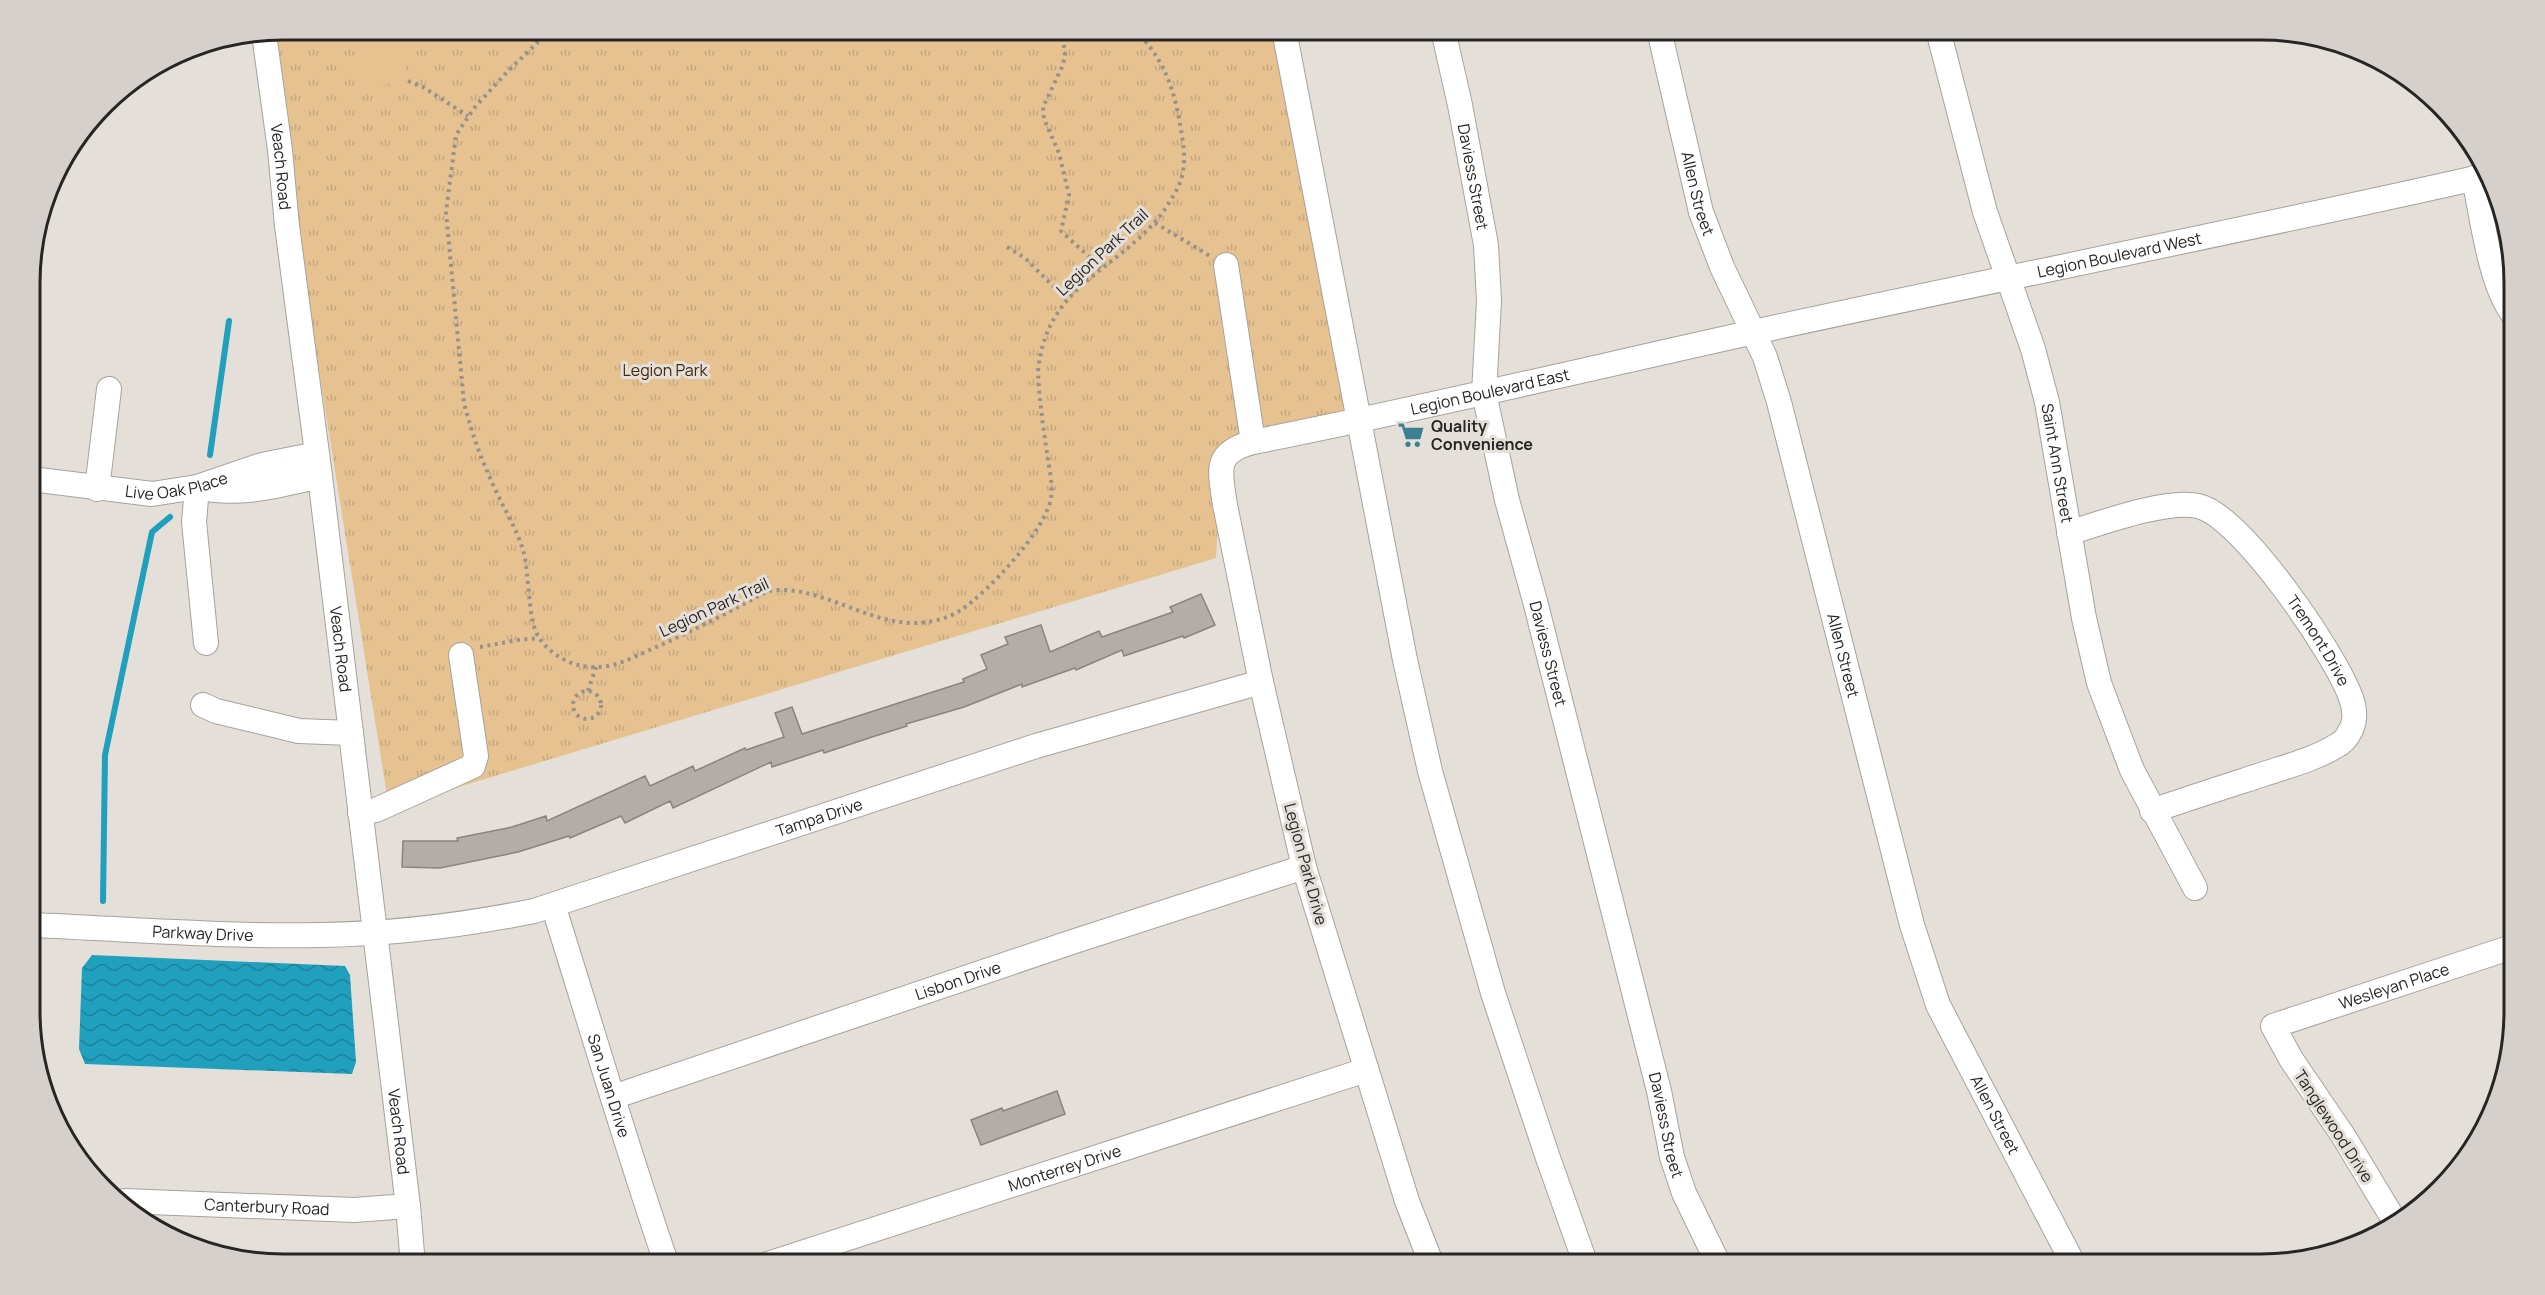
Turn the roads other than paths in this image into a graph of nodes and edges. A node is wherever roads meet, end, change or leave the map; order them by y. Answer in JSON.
{"nodes":[{"id":1,"x":1286,"y":40,"type":"edge"},
{"id":2,"x":1445,"y":40,"type":"edge"},
{"id":3,"x":1661,"y":40,"type":"edge"},
{"id":4,"x":1941,"y":40,"type":"edge"},
{"id":5,"x":265,"y":41,"type":"edge"},
{"id":6,"x":2480,"y":177,"type":"edge"},
{"id":7,"x":2480,"y":178,"type":"edge"},
{"id":8,"x":1226,"y":265,"type":"road end"},
{"id":9,"x":2010,"y":278,"type":"junction"},
{"id":10,"x":2505,"y":296,"type":"edge"},
{"id":11,"x":1754,"y":332,"type":"junction"},
{"id":12,"x":109,"y":389,"type":"dead end"},
{"id":13,"x":1484,"y":393,"type":"junction"},
{"id":14,"x":1360,"y":421,"type":"junction"},
{"id":15,"x":1253,"y":442,"type":"junction"},
{"id":16,"x":1227,"y":453,"type":"joint"},
{"id":17,"x":319,"y":465,"type":"junction"},
{"id":18,"x":40,"y":480,"type":"edge"},
{"id":19,"x":198,"y":487,"type":"junction"},
{"id":20,"x":97,"y":489,"type":"junction"},
{"id":21,"x":2069,"y":533,"type":"junction"},
{"id":22,"x":206,"y":643,"type":"dead end"},
{"id":23,"x":461,"y":655,"type":"road end"},
{"id":24,"x":1261,"y":682,"type":"junction"},
{"id":25,"x":203,"y":705,"type":"dead end"},
{"id":26,"x":351,"y":733,"type":"junction"},
{"id":27,"x":2152,"y":811,"type":"junction"},
{"id":28,"x":360,"y":813,"type":"junction"},
{"id":29,"x":1304,"y":867,"type":"junction"},
{"id":30,"x":2195,"y":888,"type":"dead end"},
{"id":31,"x":553,"y":905,"type":"junction"},
{"id":32,"x":40,"y":925,"type":"edge"},
{"id":33,"x":375,"y":933,"type":"junction"},
{"id":34,"x":2505,"y":949,"type":"edge"},
{"id":35,"x":2273,"y":1026,"type":"joint"},
{"id":36,"x":1366,"y":1070,"type":"junction"},
{"id":37,"x":613,"y":1097,"type":"junction"},
{"id":38,"x":132,"y":1201,"type":"edge"},
{"id":39,"x":408,"y":1206,"type":"junction"},
{"id":40,"x":2392,"y":1217,"type":"edge"},
{"id":41,"x":412,"y":1254,"type":"edge"},
{"id":42,"x":663,"y":1254,"type":"edge"},
{"id":43,"x":799,"y":1254,"type":"edge"},
{"id":44,"x":1428,"y":1254,"type":"edge"},
{"id":45,"x":1582,"y":1254,"type":"edge"},
{"id":46,"x":1714,"y":1254,"type":"edge"},
{"id":47,"x":2069,"y":1254,"type":"edge"}],
"edges":[{"from":1,"to":14,"type":"street"},
{"from":2,"to":13,"type":"street","name":"Daviess Street"},
{"from":3,"to":11,"type":"street","name":"Allen Street"},
{"from":4,"to":9,"type":"street","name":"Saint Ann Street"},
{"from":5,"to":17,"type":"street","name":"Veach Road"},
{"from":6,"to":9,"type":"street","name":"Legion Boulevard West"},
{"from":7,"to":10,"type":"street"},
{"from":8,"to":15,"type":"street"},
{"from":9,"to":11,"type":"street","name":"Legion Boulevard West"},
{"from":9,"to":21,"type":"street","name":"Saint Ann Street"},
{"from":11,"to":13,"type":"street","name":"Legion Boulevard East"},
{"from":11,"to":47,"type":"street","name":"Allen Street"},
{"from":12,"to":20,"type":"street"},
{"from":13,"to":14,"type":"street","name":"Legion Boulevard East"},
{"from":13,"to":46,"type":"street","name":"Daviess Street"},
{"from":14,"to":15,"type":"street","name":"Legion Boulevard East"},
{"from":14,"to":45,"type":"street"},
{"from":15,"to":16,"type":"street","name":"Legion Boulevard East"},
{"from":16,"to":24,"type":"street","name":"Legion Park Drive"},
{"from":17,"to":19,"type":"street","name":"Live Oak Place"},
{"from":17,"to":19,"type":"street"},
{"from":17,"to":26,"type":"street","name":"Veach Road"},
{"from":18,"to":20,"type":"street","name":"Live Oak Place"},
{"from":19,"to":20,"type":"street","name":"Live Oak Place"},
{"from":19,"to":22,"type":"street"},
{"from":21,"to":27,"type":"street","name":"Saint Ann Street"},
{"from":21,"to":27,"type":"street","name":"Tremont Drive"},
{"from":23,"to":28,"type":"street"},
{"from":24,"to":29,"type":"street","name":"Legion Park Drive"},
{"from":24,"to":31,"type":"street","name":"Tampa Drive"},
{"from":25,"to":26,"type":"street"},
{"from":26,"to":28,"type":"street","name":"Veach Road"},
{"from":27,"to":30,"type":"street","name":"Saint Ann Street"},
{"from":28,"to":33,"type":"street","name":"Veach Road"},
{"from":29,"to":36,"type":"street","name":"Legion Park Drive"},
{"from":29,"to":37,"type":"street","name":"Lisbon Drive"},
{"from":31,"to":33,"type":"street","name":"Tampa Drive"},
{"from":31,"to":37,"type":"street","name":"San Juan Drive"},
{"from":32,"to":33,"type":"street","name":"Parkway Drive"},
{"from":33,"to":39,"type":"street","name":"Veach Road"},
{"from":34,"to":35,"type":"street","name":"Wesleyan Place"},
{"from":35,"to":40,"type":"street","name":"Tanglewood Drive"},
{"from":36,"to":43,"type":"street","name":"Monterrey Drive"},
{"from":36,"to":44,"type":"street","name":"Legion Park Drive"},
{"from":37,"to":42,"type":"street","name":"San Juan Drive"},
{"from":38,"to":39,"type":"street","name":"Canterbury Road"},
{"from":39,"to":41,"type":"street","name":"Veach Road"}]}
